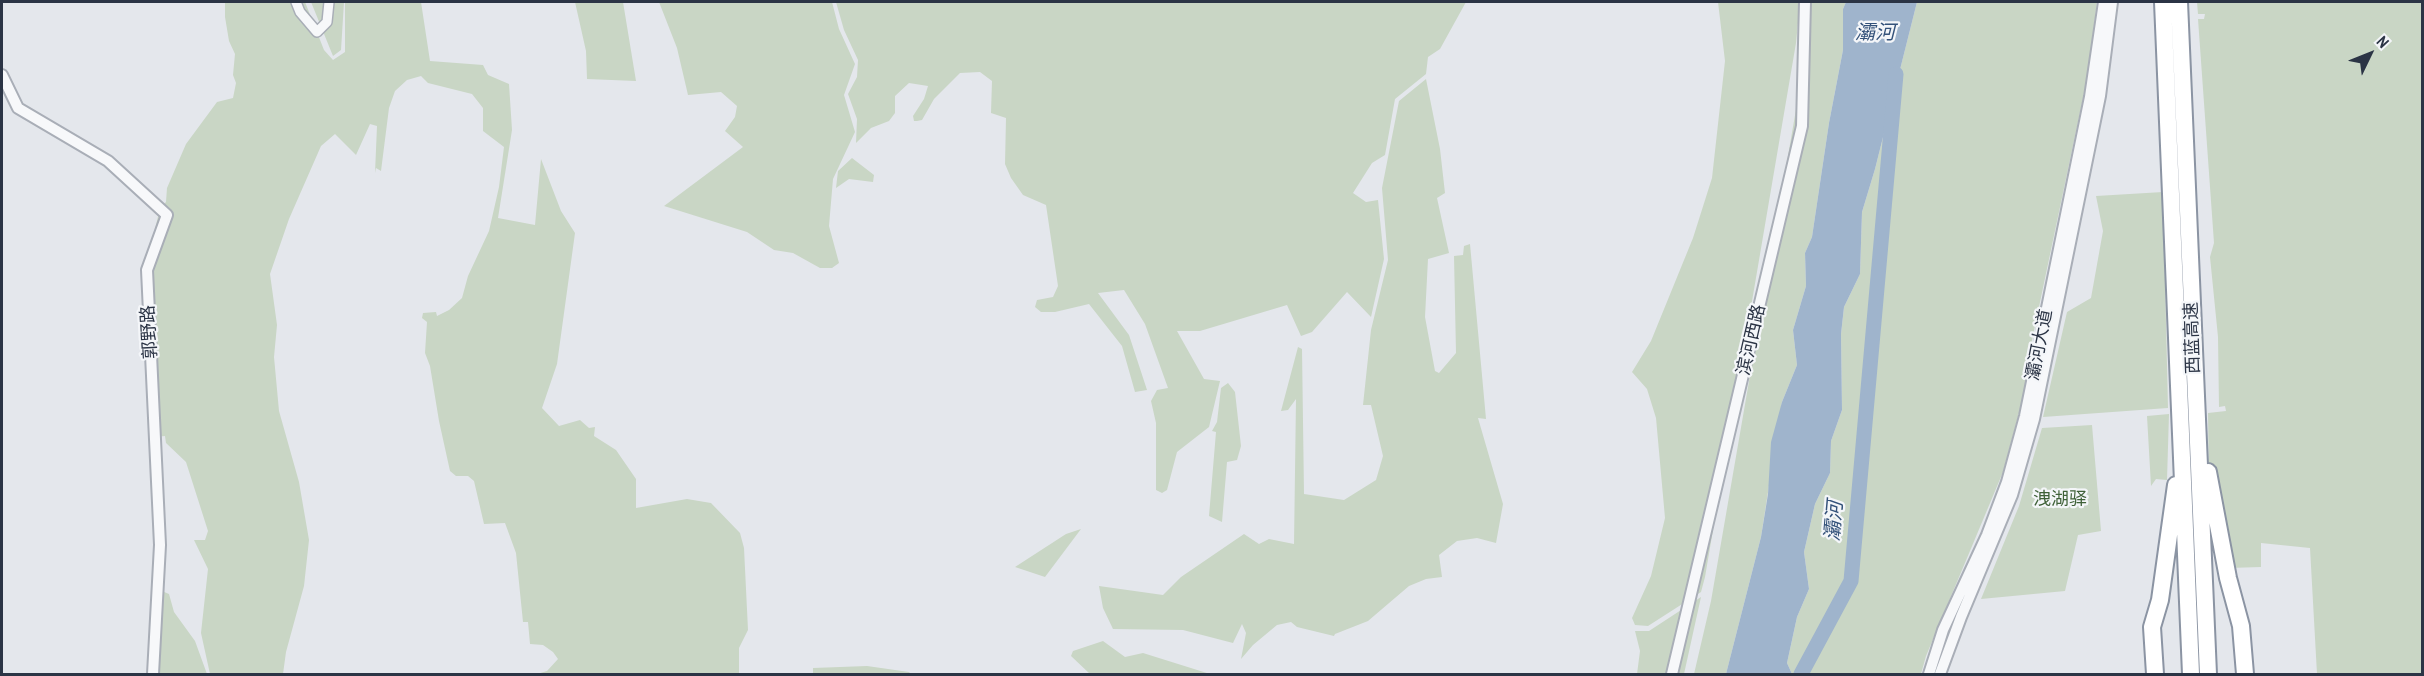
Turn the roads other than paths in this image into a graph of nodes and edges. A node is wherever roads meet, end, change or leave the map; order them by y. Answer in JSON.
{"nodes":[{"id":1,"x":296,"y":2,"type":"edge"},
{"id":2,"x":328,"y":2,"type":"edge"},
{"id":3,"x":1805,"y":2,"type":"edge"},
{"id":4,"x":2104,"y":2,"type":"edge"},
{"id":5,"x":2112,"y":2,"type":"edge"},
{"id":6,"x":2163,"y":2,"type":"edge"},
{"id":7,"x":2179,"y":2,"type":"edge"},
{"id":8,"x":2,"y":75,"type":"edge"},
{"id":9,"x":2187,"y":375,"type":"junction"},
{"id":10,"x":153,"y":675,"type":"edge"},
{"id":11,"x":1672,"y":675,"type":"edge"},
{"id":12,"x":1929,"y":675,"type":"edge"},
{"id":13,"x":1941,"y":675,"type":"edge"},
{"id":14,"x":2155,"y":675,"type":"edge"},
{"id":15,"x":2191,"y":675,"type":"edge"},
{"id":16,"x":2208,"y":675,"type":"edge"},
{"id":17,"x":2245,"y":675,"type":"edge"}],
"edges":[{"from":1,"to":2,"type":"street"},
{"from":3,"to":11,"type":"street","name":"滨河西路"},
{"from":4,"to":12,"type":"street","name":"灞河大道"},
{"from":5,"to":13,"type":"street","name":"灞河大道"},
{"from":6,"to":9,"type":"highway","name":"西蓝高速"},
{"from":7,"to":9,"type":"highway","name":"西蓝高速"},
{"from":8,"to":10,"type":"street","name":"郭野路"},
{"from":9,"to":14,"type":"highway"},
{"from":9,"to":15,"type":"highway","name":"西蓝高速"},
{"from":9,"to":16,"type":"highway","name":"西蓝高速"},
{"from":9,"to":17,"type":"highway"}]}
